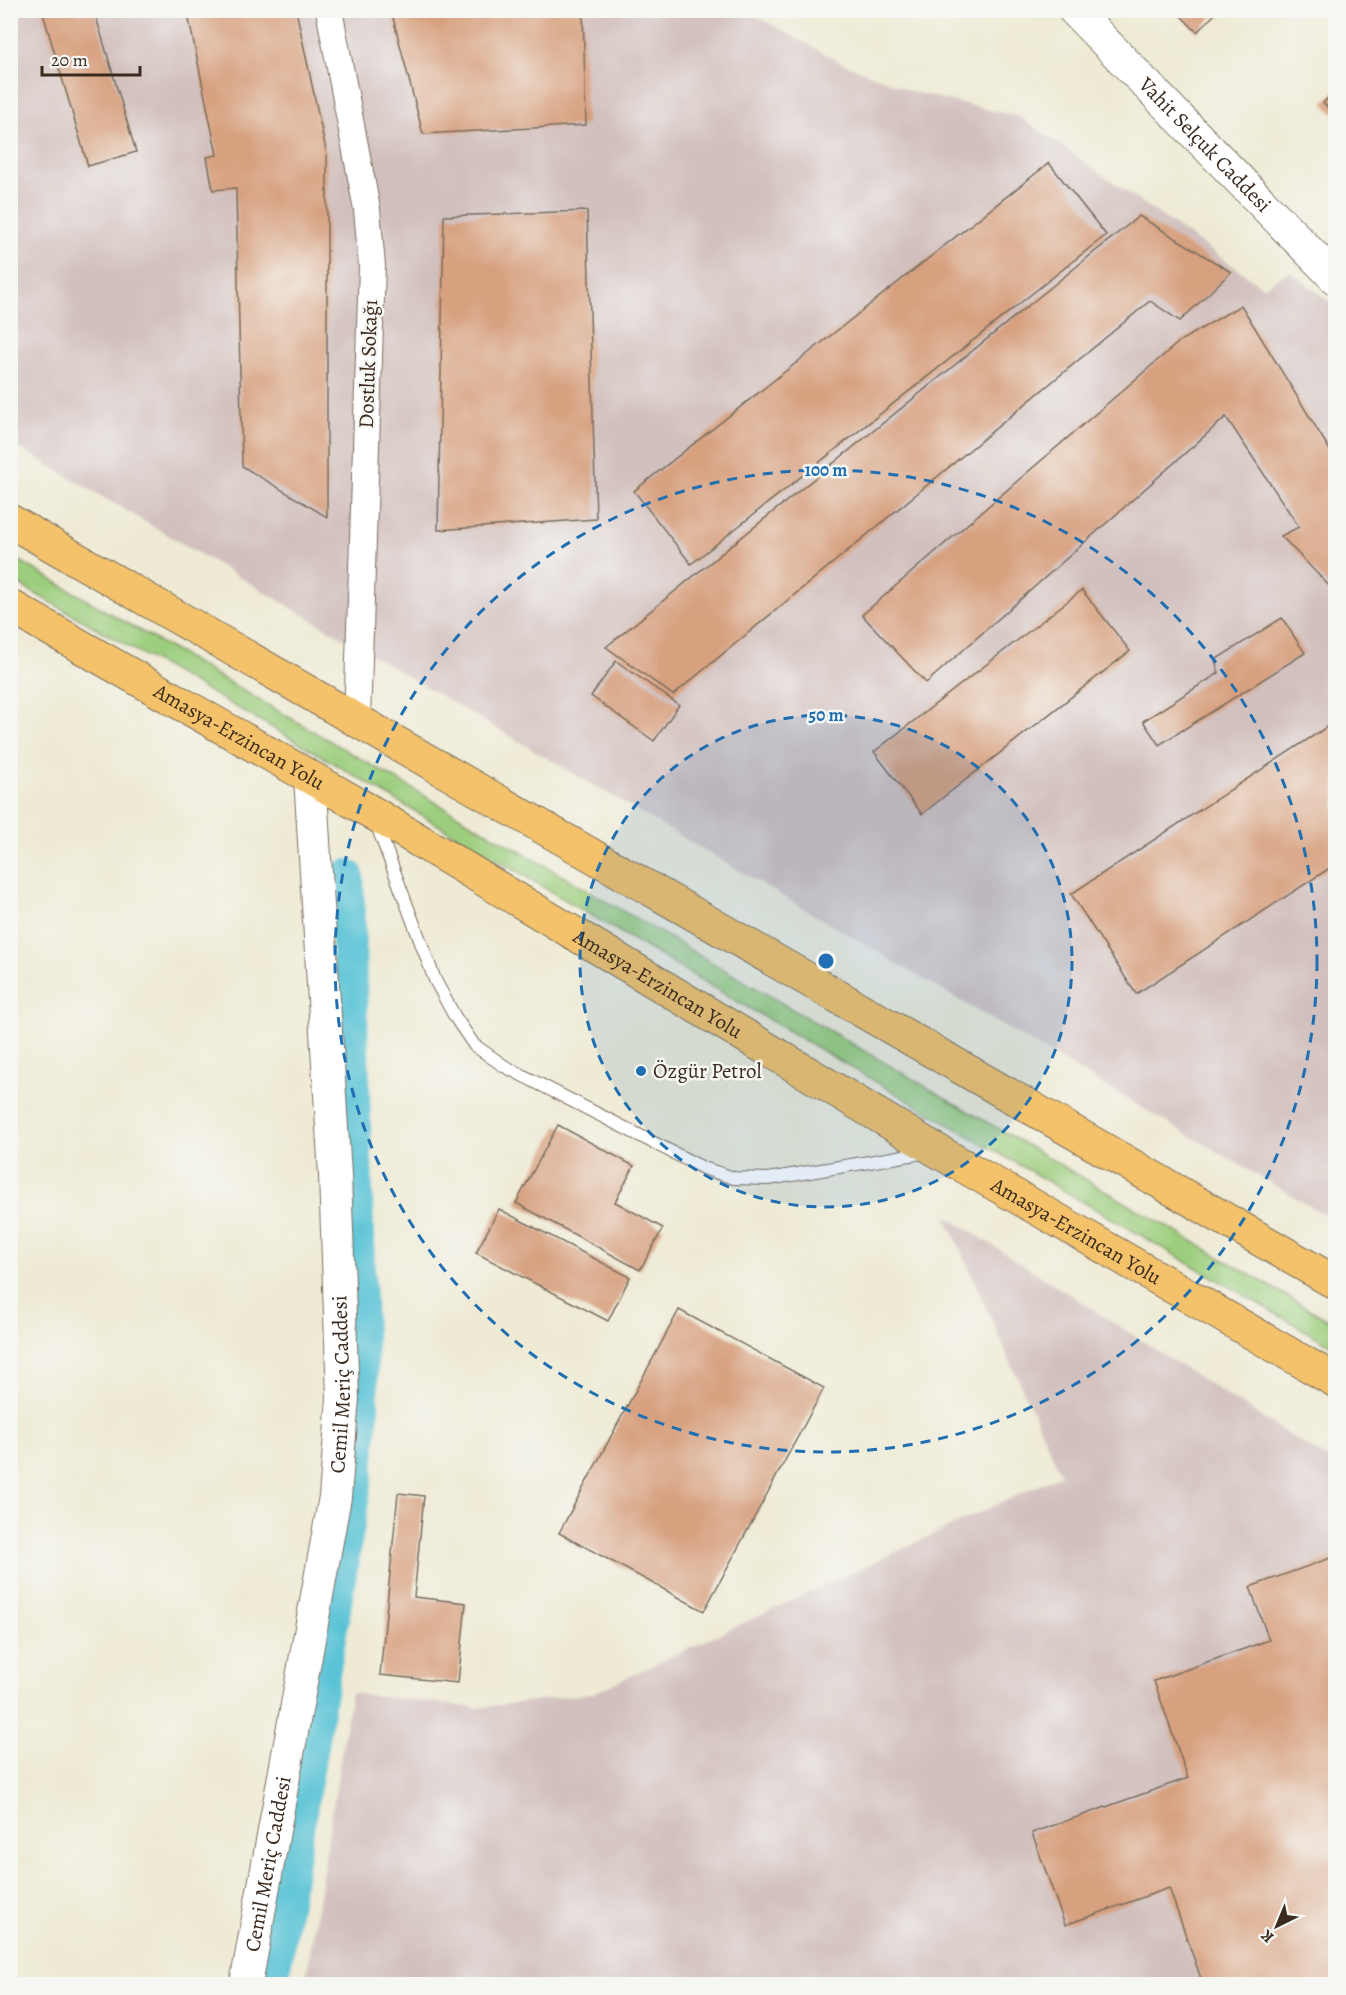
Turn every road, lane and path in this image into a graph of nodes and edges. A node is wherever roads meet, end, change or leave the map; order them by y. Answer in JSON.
{"nodes":[{"id":1,"x":329,"y":10,"type":"edge"},
{"id":2,"x":1074,"y":10,"type":"edge"},
{"id":3,"x":1335,"y":279,"type":"edge"},
{"id":4,"x":10,"y":521,"type":"edge"},
{"id":5,"x":10,"y":606,"type":"edge"},
{"id":6,"x":357,"y":720,"type":"junction"},
{"id":7,"x":310,"y":777,"type":"junction"},
{"id":8,"x":373,"y":813,"type":"junction"},
{"id":9,"x":936,"y":1150,"type":"junction"},
{"id":10,"x":1335,"y":1283,"type":"edge"},
{"id":11,"x":1335,"y":1381,"type":"edge"},
{"id":12,"x":246,"y":1984,"type":"edge"}],
"edges":[{"from":1,"to":6,"type":"street","name":"Dostluk Sokağı"},
{"from":2,"to":3,"type":"street","name":"Vahit Selçuk Caddesi"},
{"from":4,"to":6,"type":"highway"},
{"from":5,"to":7,"type":"highway","name":"Amasya-Erzincan Yolu"},
{"from":6,"to":10,"type":"highway"},
{"from":7,"to":8,"type":"highway","name":"Amasya-Erzincan Yolu"},
{"from":7,"to":12,"type":"street","name":"Cemil Meriç Caddesi"},
{"from":8,"to":9,"type":"highway","name":"Amasya-Erzincan Yolu"},
{"from":8,"to":9,"type":"lane"},
{"from":9,"to":11,"type":"highway","name":"Amasya-Erzincan Yolu"}]}
